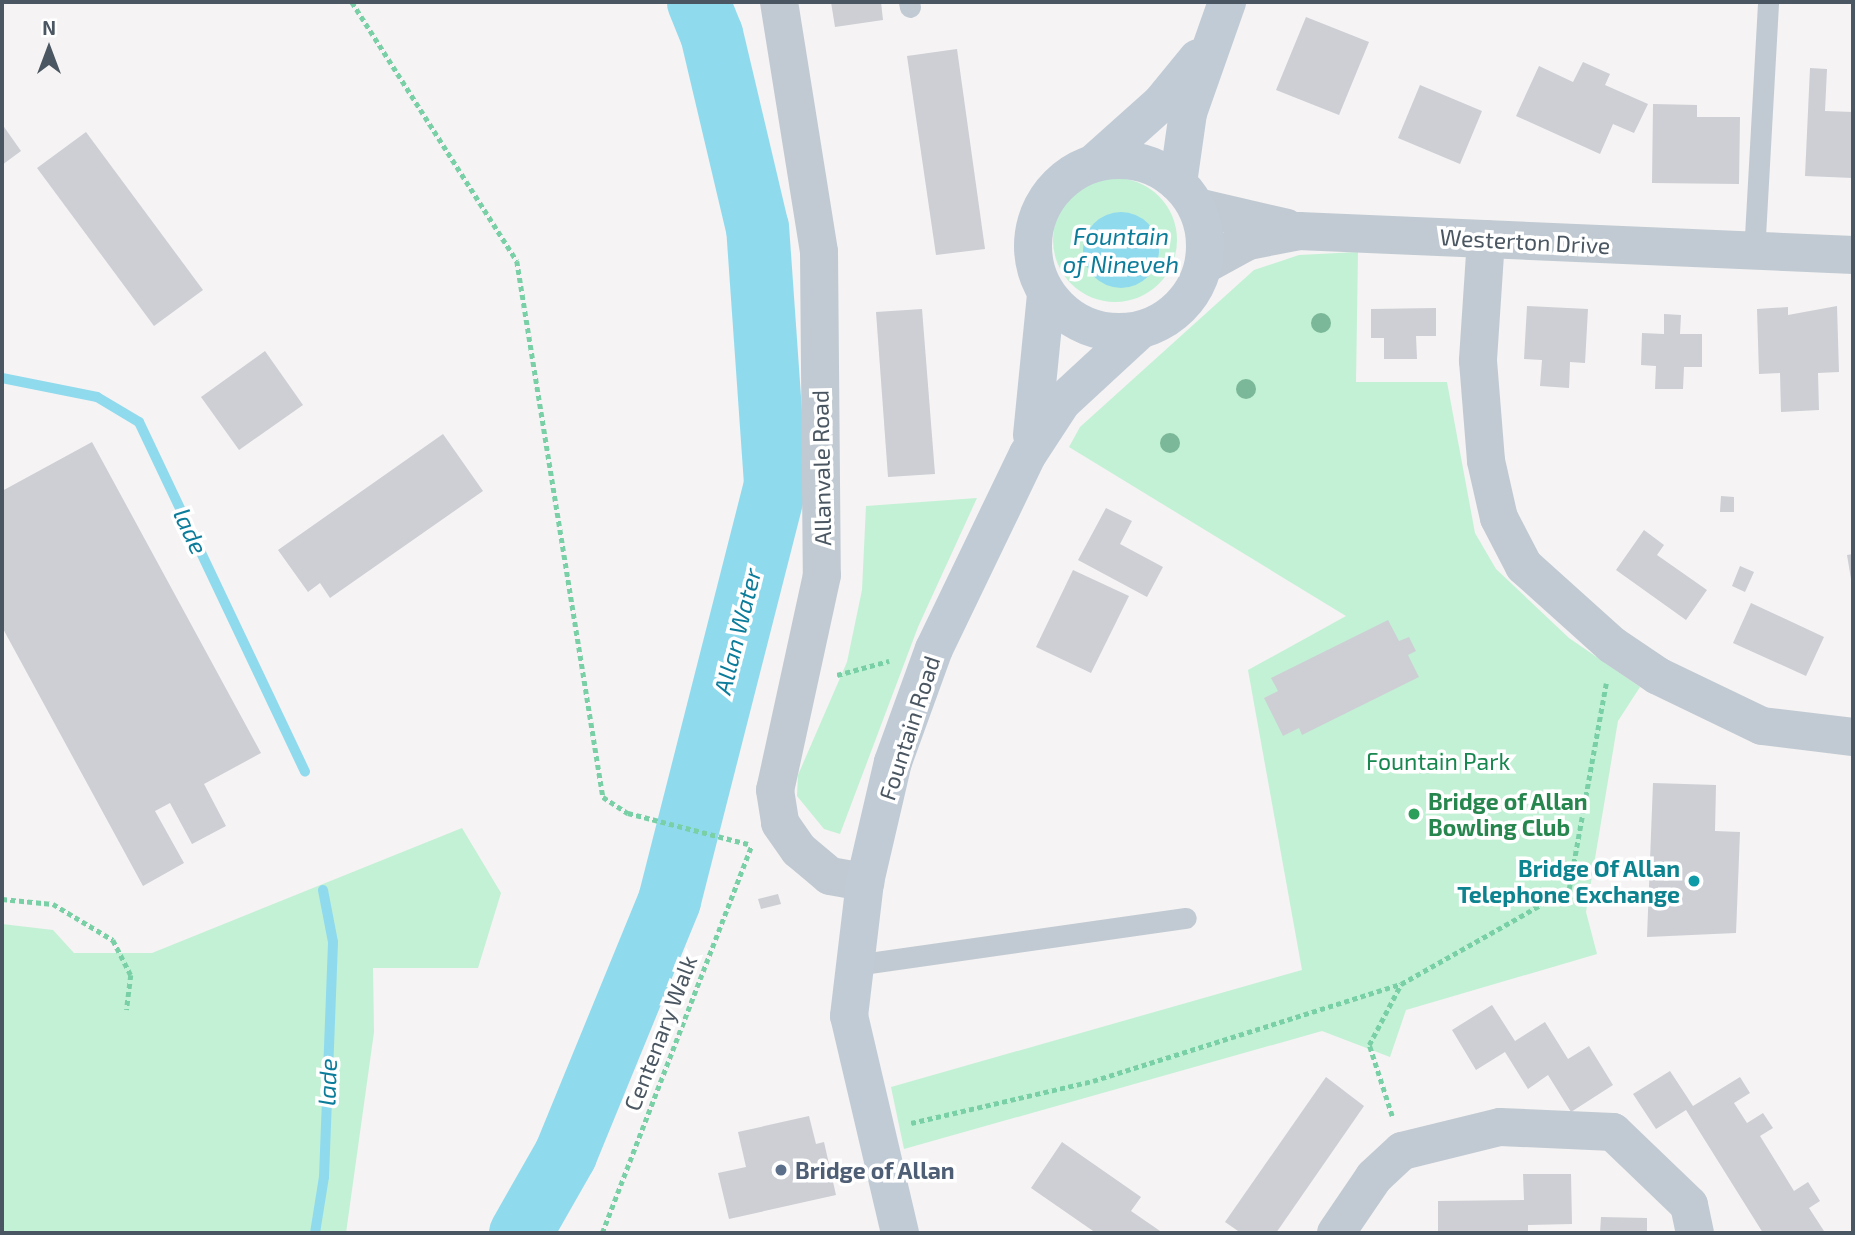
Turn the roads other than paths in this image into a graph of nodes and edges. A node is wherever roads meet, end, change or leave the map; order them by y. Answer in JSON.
{"nodes":[{"id":1,"x":779,"y":2,"type":"edge"},
{"id":2,"x":1227,"y":2,"type":"edge"},
{"id":3,"x":1768,"y":2,"type":"edge"},
{"id":4,"x":1206,"y":48,"type":"junction"},
{"id":5,"x":1094,"y":163,"type":"junction"},
{"id":6,"x":1188,"y":195,"type":"junction"},
{"id":7,"x":1299,"y":231,"type":"junction"},
{"id":8,"x":1486,"y":239,"type":"junction"},
{"id":9,"x":1754,"y":254,"type":"junction"},
{"id":10,"x":1853,"y":255,"type":"edge"},
{"id":11,"x":1204,"y":265,"type":"junction"},
{"id":12,"x":1046,"y":294,"type":"junction"},
{"id":13,"x":1139,"y":331,"type":"junction"},
{"id":14,"x":1028,"y":454,"type":"junction"},
{"id":15,"x":1853,"y":737,"type":"edge"},
{"id":16,"x":865,"y":883,"type":"junction"},
{"id":17,"x":1186,"y":918,"type":"dead end"},
{"id":18,"x":855,"y":965,"type":"junction"},
{"id":19,"x":900,"y":1233,"type":"edge"},
{"id":20,"x":1336,"y":1233,"type":"edge"},
{"id":21,"x":1695,"y":1233,"type":"edge"}],
"edges":[{"from":1,"to":16,"type":"street","name":"Allanvale Road"},
{"from":2,"to":4,"type":"main road"},
{"from":3,"to":9,"type":"lane"},
{"from":4,"to":5,"type":"main road"},
{"from":4,"to":6,"type":"main road"},
{"from":5,"to":6,"type":"main road"},
{"from":5,"to":12,"type":"main road"},
{"from":6,"to":7,"type":"street"},
{"from":6,"to":11,"type":"main road"},
{"from":7,"to":8,"type":"street","name":"Westerton Drive"},
{"from":7,"to":11,"type":"street","name":"Westerton Drive"},
{"from":8,"to":9,"type":"street","name":"Westerton Drive"},
{"from":8,"to":15,"type":"street"},
{"from":9,"to":10,"type":"street","name":"Westerton Drive"},
{"from":11,"to":13,"type":"main road"},
{"from":12,"to":13,"type":"main road"},
{"from":12,"to":14,"type":"main road"},
{"from":13,"to":14,"type":"main road","name":"Fountain Road"},
{"from":14,"to":16,"type":"main road","name":"Fountain Road"},
{"from":16,"to":18,"type":"main road","name":"Fountain Road"},
{"from":17,"to":18,"type":"lane"},
{"from":18,"to":19,"type":"main road","name":"Fountain Road"},
{"from":20,"to":21,"type":"street"}]}
